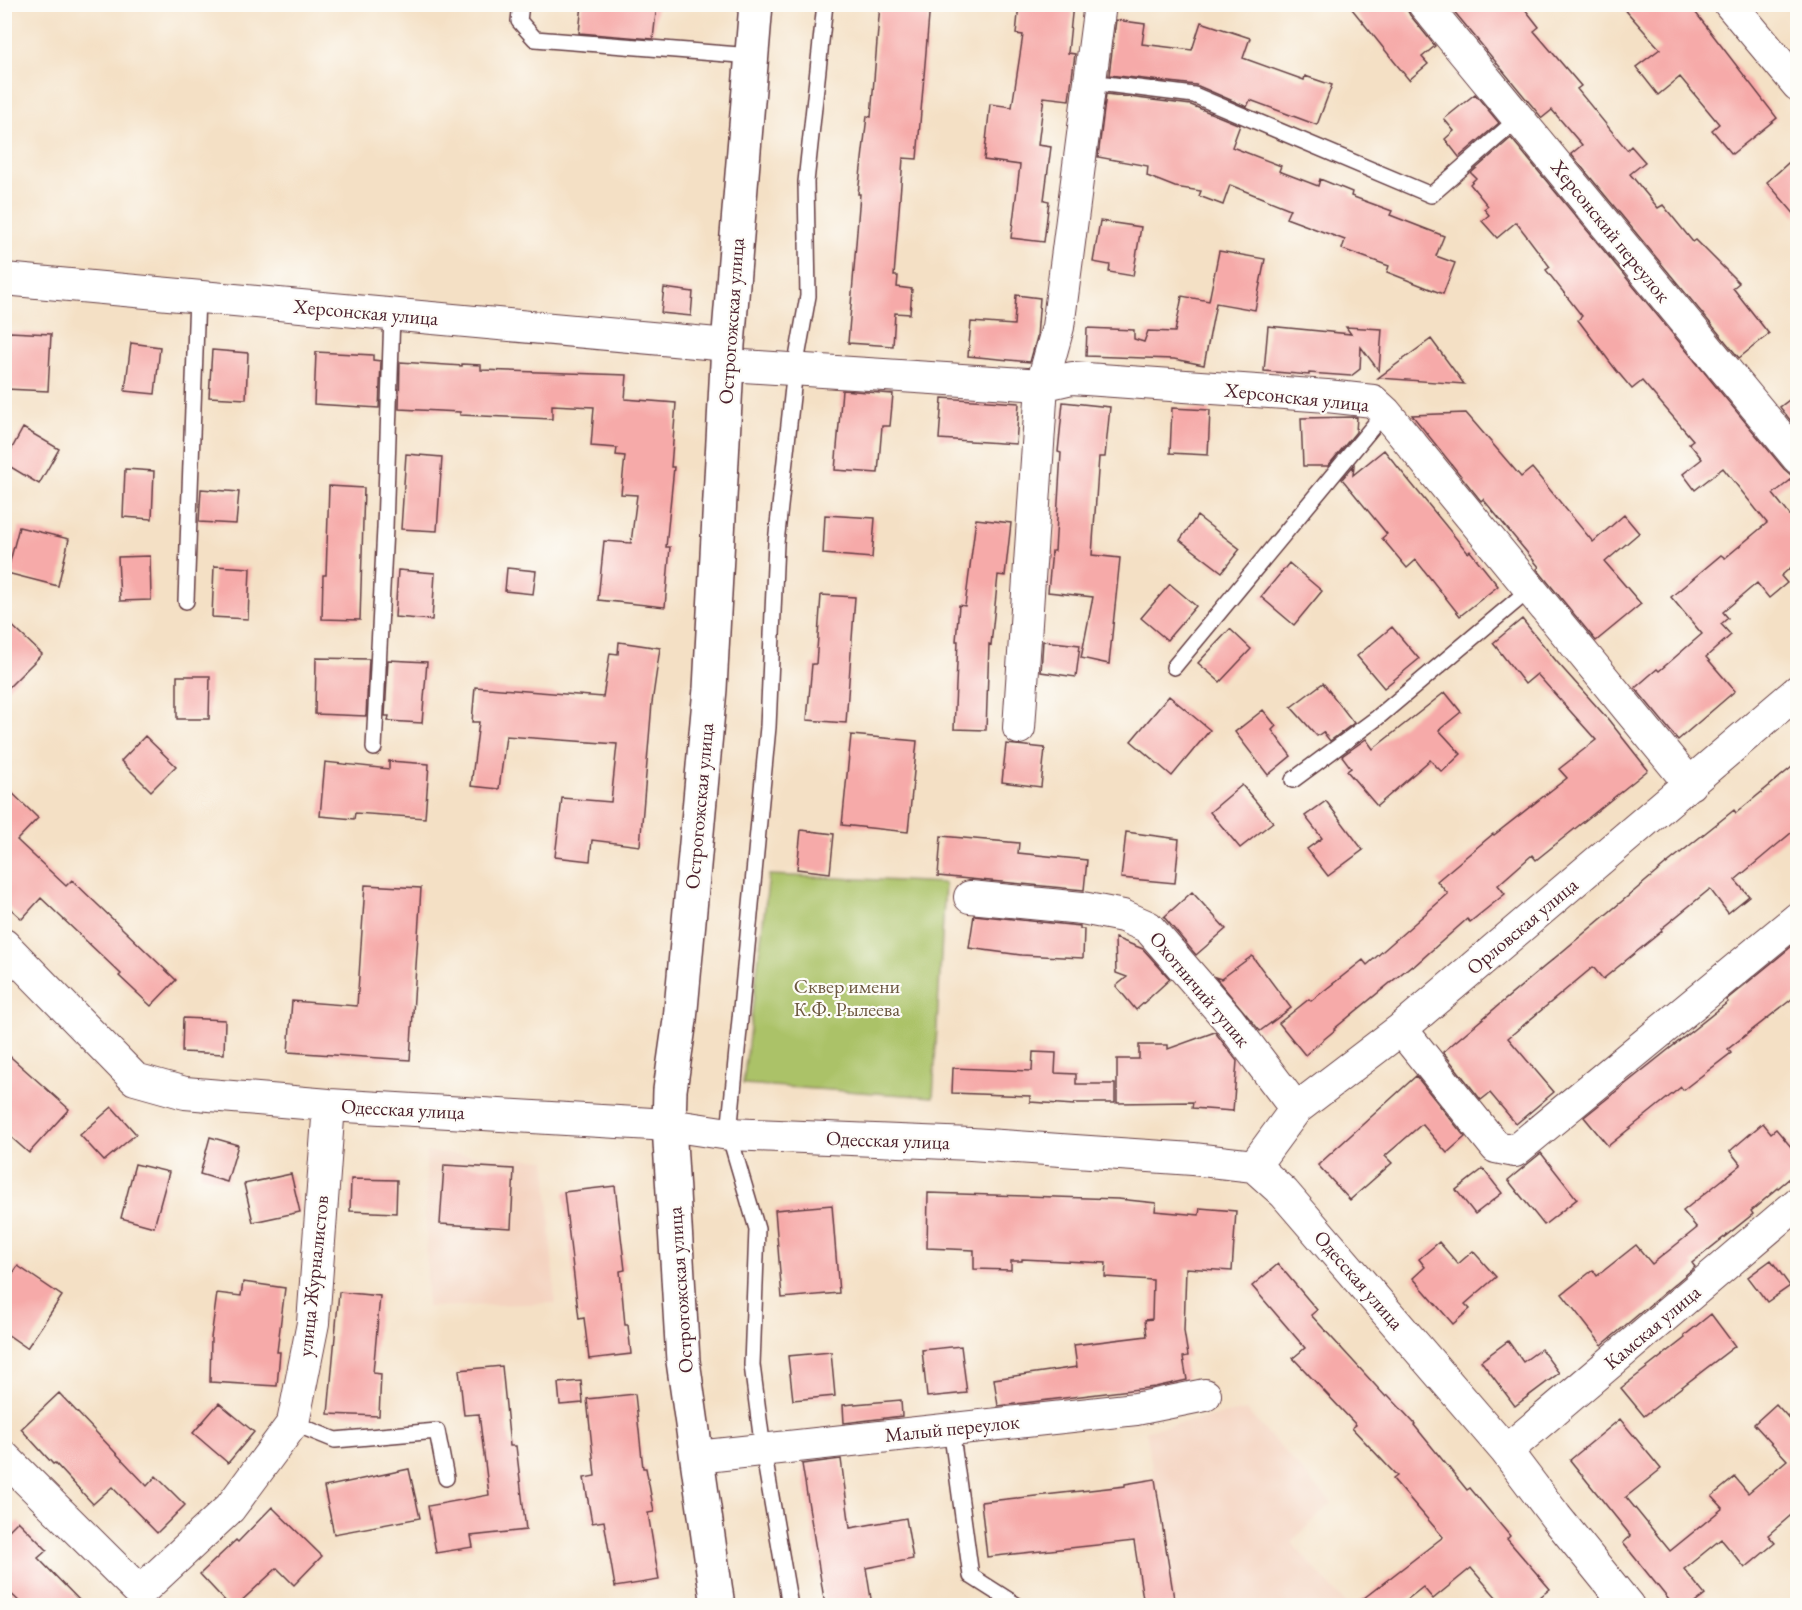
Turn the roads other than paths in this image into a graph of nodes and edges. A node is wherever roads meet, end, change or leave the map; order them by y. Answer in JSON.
{"nodes":[{"id":1,"x":521,"y":4,"type":"edge"},
{"id":2,"x":756,"y":4,"type":"edge"},
{"id":3,"x":825,"y":4,"type":"edge"},
{"id":4,"x":1100,"y":4,"type":"edge"},
{"id":5,"x":1424,"y":4,"type":"edge"},
{"id":6,"x":1730,"y":4,"type":"edge"},
{"id":7,"x":752,"y":56,"type":"junction"},
{"id":8,"x":1090,"y":82,"type":"junction"},
{"id":9,"x":1797,"y":85,"type":"edge"},
{"id":10,"x":1519,"y":118,"type":"junction"},
{"id":11,"x":4,"y":279,"type":"edge"},
{"id":12,"x":197,"y":297,"type":"junction"},
{"id":13,"x":392,"y":314,"type":"junction"},
{"id":14,"x":727,"y":355,"type":"junction"},
{"id":15,"x":795,"y":369,"type":"junction"},
{"id":16,"x":1042,"y":385,"type":"junction"},
{"id":17,"x":1385,"y":412,"type":"junction"},
{"id":18,"x":1797,"y":458,"type":"edge"},
{"id":19,"x":1529,"y":590,"type":"junction"},
{"id":20,"x":186,"y":601,"type":"dead end"},
{"id":21,"x":1174,"y":667,"type":"dead end"},
{"id":22,"x":1797,"y":691,"type":"edge"},
{"id":23,"x":1019,"y":728,"type":"dead end"},
{"id":24,"x":374,"y":748,"type":"dead end"},
{"id":25,"x":1293,"y":780,"type":"dead end"},
{"id":26,"x":1690,"y":784,"type":"junction"},
{"id":27,"x":970,"y":897,"type":"dead end"},
{"id":28,"x":1797,"y":918,"type":"edge"},
{"id":29,"x":7,"y":951,"type":"edge"},
{"id":30,"x":1401,"y":1029,"type":"junction"},
{"id":31,"x":329,"y":1105,"type":"junction"},
{"id":32,"x":1296,"y":1109,"type":"junction"},
{"id":33,"x":669,"y":1125,"type":"junction"},
{"id":34,"x":729,"y":1134,"type":"junction"},
{"id":35,"x":1254,"y":1166,"type":"junction"},
{"id":36,"x":1797,"y":1203,"type":"edge"},
{"id":37,"x":1205,"y":1395,"type":"dead end"},
{"id":38,"x":293,"y":1423,"type":"junction"},
{"id":39,"x":951,"y":1428,"type":"junction"},
{"id":40,"x":764,"y":1450,"type":"junction"},
{"id":41,"x":1506,"y":1451,"type":"junction"},
{"id":42,"x":4,"y":1457,"type":"edge"},
{"id":43,"x":697,"y":1457,"type":"junction"},
{"id":44,"x":446,"y":1478,"type":"dead end"},
{"id":45,"x":718,"y":1605,"type":"edge"},
{"id":46,"x":790,"y":1605,"type":"edge"},
{"id":47,"x":1018,"y":1605,"type":"edge"},
{"id":48,"x":1628,"y":1605,"type":"edge"}],
"edges":[{"from":1,"to":7,"type":"lane"},
{"from":2,"to":7,"type":"street","name":"Острогожская улица"},
{"from":3,"to":15,"type":"lane"},
{"from":4,"to":8,"type":"street"},
{"from":5,"to":10,"type":"street","name":"Херсонский переулок"},
{"from":6,"to":9,"type":"street"},
{"from":7,"to":14,"type":"street","name":"Острогожская улица"},
{"from":8,"to":10,"type":"lane"},
{"from":8,"to":16,"type":"street"},
{"from":10,"to":18,"type":"street","name":"Херсонский переулок"},
{"from":11,"to":12,"type":"street","name":"Херсонская улица"},
{"from":12,"to":13,"type":"street","name":"Херсонская улица"},
{"from":12,"to":20,"type":"lane"},
{"from":13,"to":14,"type":"street","name":"Херсонская улица"},
{"from":13,"to":24,"type":"lane"},
{"from":14,"to":15,"type":"street","name":"Херсонская улица"},
{"from":14,"to":33,"type":"street","name":"Острогожская улица"},
{"from":15,"to":16,"type":"street","name":"Херсонская улица"},
{"from":15,"to":34,"type":"lane"},
{"from":16,"to":17,"type":"street","name":"Херсонская улица"},
{"from":16,"to":23,"type":"street"},
{"from":17,"to":19,"type":"street","name":"Херсонская улица"},
{"from":17,"to":21,"type":"lane"},
{"from":19,"to":25,"type":"lane"},
{"from":19,"to":26,"type":"street","name":"Херсонская улица"},
{"from":22,"to":26,"type":"street","name":"Орловская улица"},
{"from":26,"to":30,"type":"street","name":"Орловская улица"},
{"from":27,"to":32,"type":"street","name":"Охотничий тупик"},
{"from":28,"to":30,"type":"street"},
{"from":29,"to":31,"type":"street","name":"Одесская улица"},
{"from":30,"to":32,"type":"street","name":"Орловская улица"},
{"from":31,"to":33,"type":"street","name":"Одесская улица"},
{"from":31,"to":38,"type":"street","name":"улица Журналистов"},
{"from":32,"to":35,"type":"street","name":"Орловская улица"},
{"from":33,"to":34,"type":"street","name":"Одесская улица"},
{"from":33,"to":43,"type":"street","name":"Острогожская улица"},
{"from":34,"to":35,"type":"street","name":"Одесская улица"},
{"from":34,"to":40,"type":"lane"},
{"from":35,"to":41,"type":"street","name":"Одесская улица"},
{"from":36,"to":41,"type":"street","name":"Камская улица"},
{"from":37,"to":39,"type":"street","name":"Малый переулок"},
{"from":38,"to":42,"type":"street","name":"улица Журналистов"},
{"from":38,"to":44,"type":"lane"},
{"from":39,"to":40,"type":"street","name":"Малый переулок"},
{"from":39,"to":47,"type":"lane"},
{"from":40,"to":43,"type":"street","name":"Малый переулок"},
{"from":40,"to":46,"type":"lane"},
{"from":41,"to":48,"type":"street","name":"Одесская улица"},
{"from":43,"to":45,"type":"street","name":"Острогожская улица"}]}
